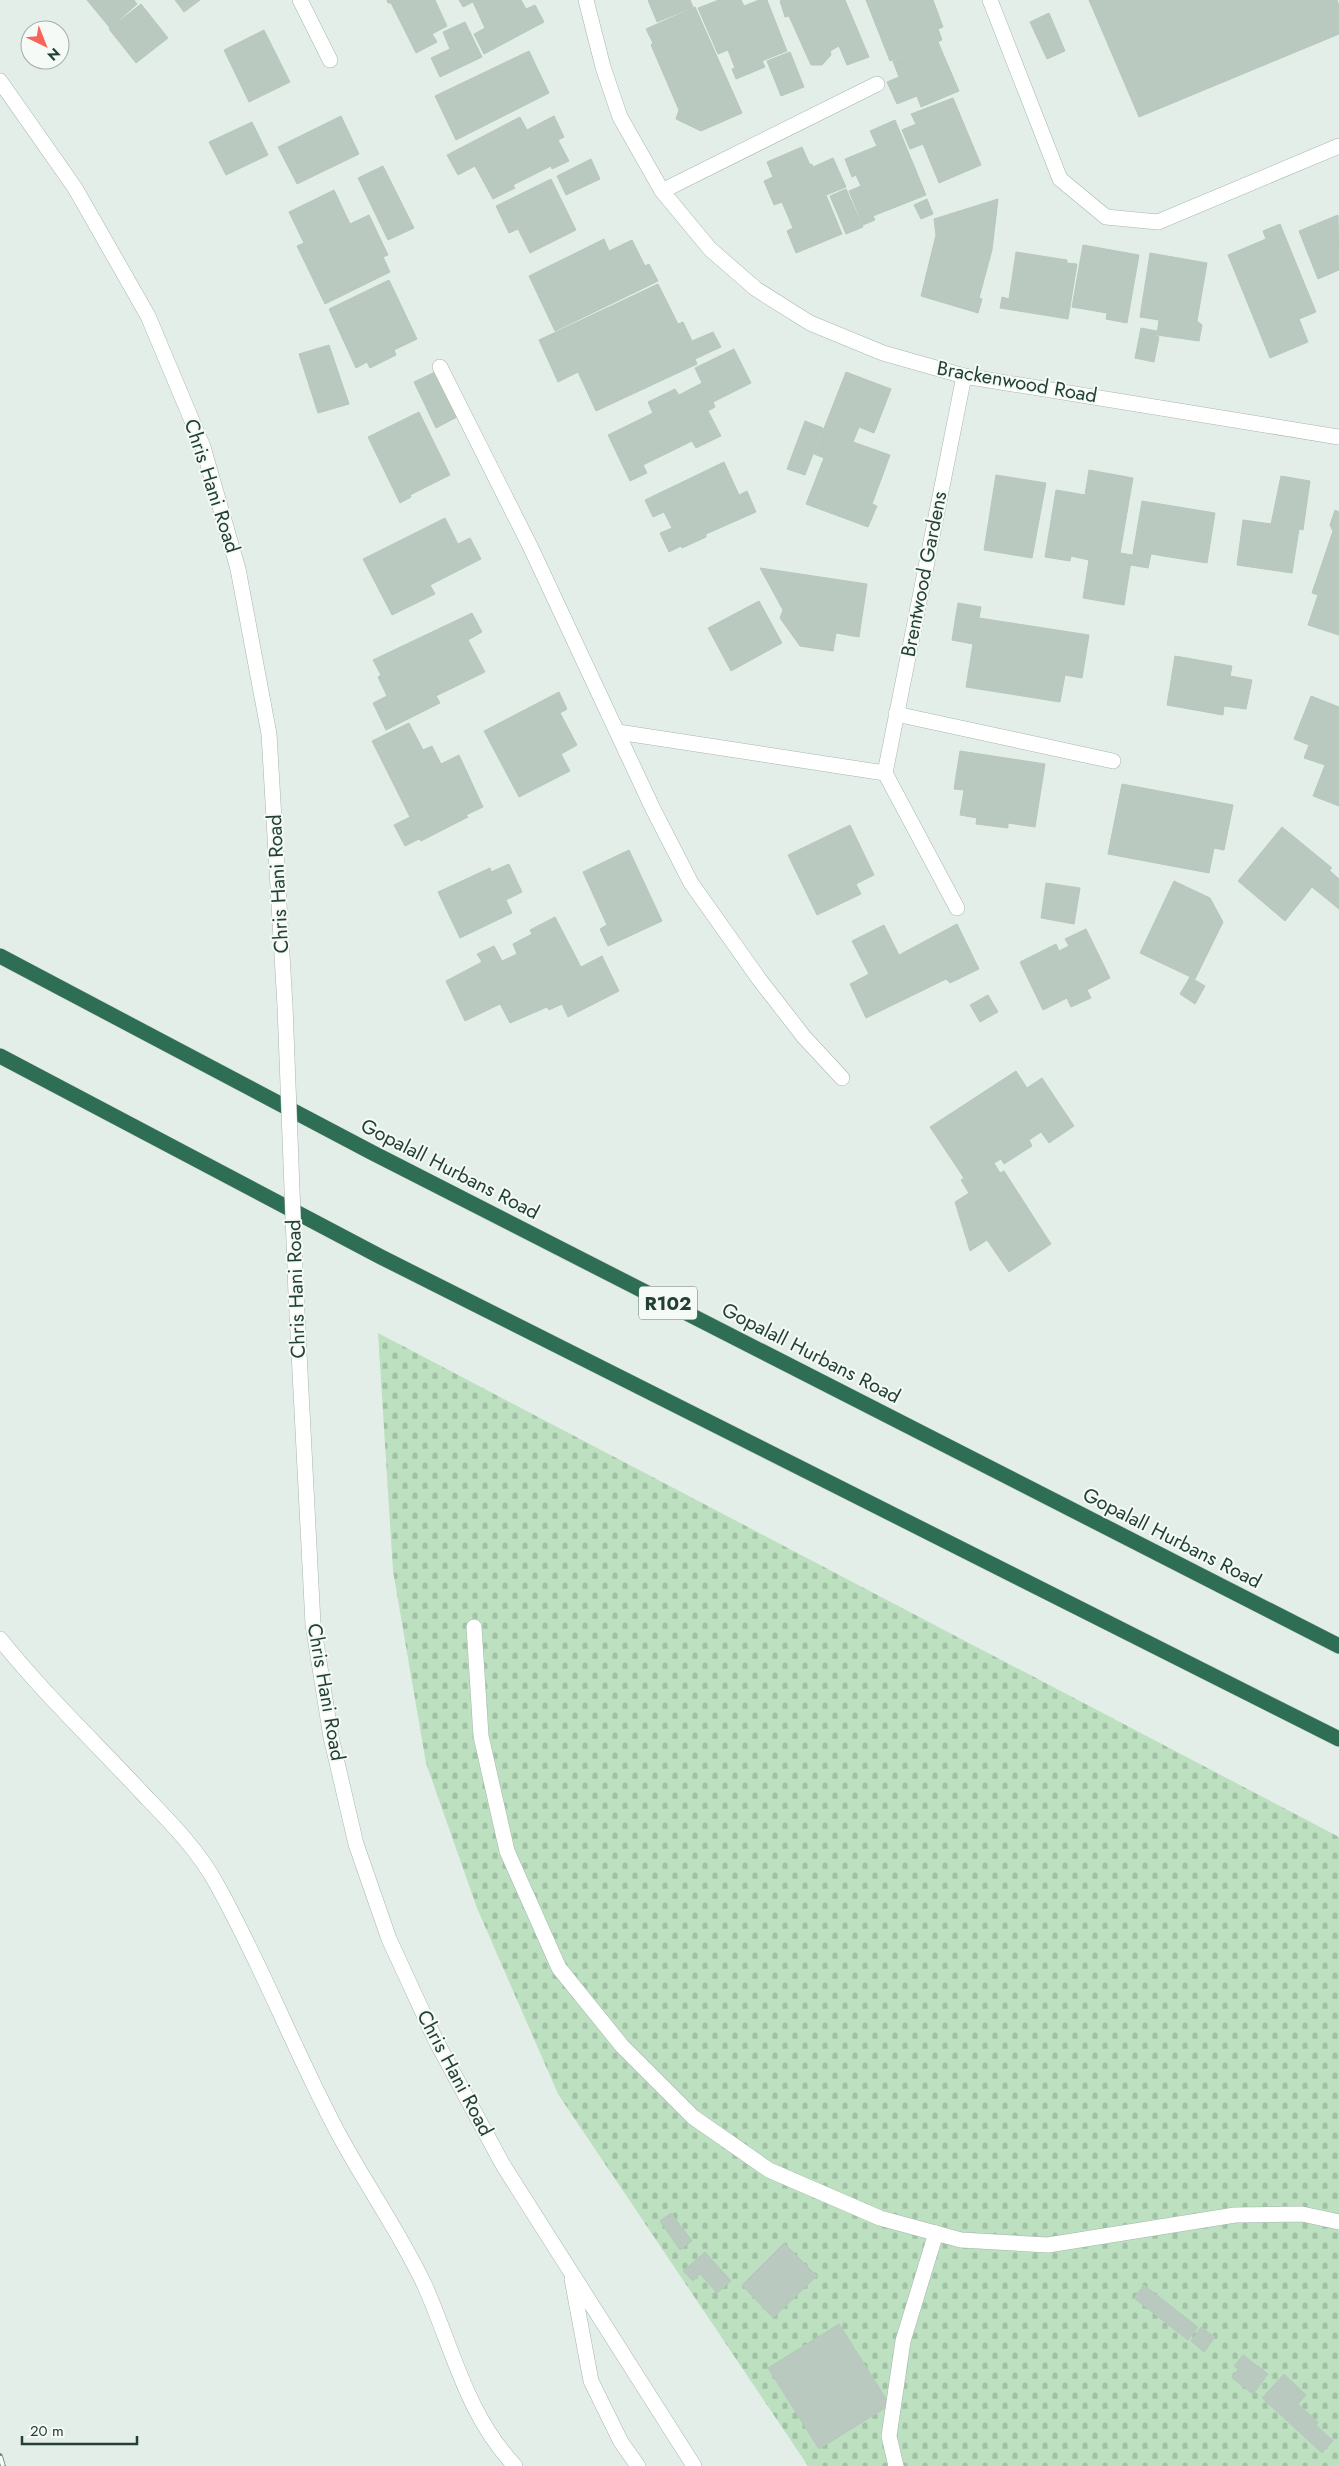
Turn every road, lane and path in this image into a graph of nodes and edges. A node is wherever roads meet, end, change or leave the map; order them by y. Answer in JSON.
{"nodes":[{"id":1,"x":300,"y":0,"type":"edge"},
{"id":2,"x":586,"y":0,"type":"edge"},
{"id":3,"x":990,"y":0,"type":"edge"},
{"id":4,"x":330,"y":60,"type":"dead end"},
{"id":5,"x":0,"y":81,"type":"edge"},
{"id":6,"x":876,"y":84,"type":"dead end"},
{"id":7,"x":1339,"y":146,"type":"edge"},
{"id":8,"x":662,"y":191,"type":"junction"},
{"id":9,"x":440,"y":367,"type":"dead end"},
{"id":10,"x":964,"y":376,"type":"junction"},
{"id":11,"x":1339,"y":437,"type":"edge"},
{"id":12,"x":896,"y":714,"type":"junction"},
{"id":13,"x":618,"y":732,"type":"junction"},
{"id":14,"x":1113,"y":761,"type":"dead end"},
{"id":15,"x":885,"y":773,"type":"junction"},
{"id":16,"x":957,"y":908,"type":"dead end"},
{"id":17,"x":0,"y":956,"type":"edge"},
{"id":18,"x":0,"y":1056,"type":"edge"},
{"id":19,"x":842,"y":1078,"type":"dead end"},
{"id":20,"x":474,"y":1627,"type":"dead end"},
{"id":21,"x":0,"y":1638,"type":"edge"},
{"id":22,"x":1339,"y":1646,"type":"edge"},
{"id":23,"x":1339,"y":1739,"type":"edge"},
{"id":24,"x":1339,"y":2222,"type":"edge"},
{"id":25,"x":936,"y":2233,"type":"junction"},
{"id":26,"x":570,"y":2271,"type":"junction"},
{"id":27,"x":515,"y":2466,"type":"edge"},
{"id":28,"x":638,"y":2466,"type":"edge"},
{"id":29,"x":694,"y":2466,"type":"edge"},
{"id":30,"x":896,"y":2466,"type":"edge"}],
"edges":[{"from":1,"to":4,"type":"street"},
{"from":2,"to":8,"type":"street","name":"Brackenwood Road"},
{"from":3,"to":7,"type":"street"},
{"from":5,"to":26,"type":"street","name":"Chris Hani Road","bridge":true},
{"from":6,"to":8,"type":"street"},
{"from":8,"to":10,"type":"street","name":"Brackenwood Road"},
{"from":9,"to":13,"type":"street"},
{"from":10,"to":11,"type":"street","name":"Brackenwood Road"},
{"from":10,"to":12,"type":"street","name":"Brentwood Gardens"},
{"from":12,"to":14,"type":"street"},
{"from":12,"to":15,"type":"street","name":"Brentwood Gardens"},
{"from":13,"to":15,"type":"street"},
{"from":13,"to":19,"type":"street"},
{"from":15,"to":16,"type":"street"},
{"from":17,"to":22,"type":"highway","name":"Gopalall Hurbans Road","number":"R102"},
{"from":18,"to":23,"type":"highway"},
{"from":20,"to":25,"type":"street"},
{"from":21,"to":27,"type":"street"},
{"from":24,"to":25,"type":"street"},
{"from":25,"to":30,"type":"street"},
{"from":26,"to":28,"type":"street"},
{"from":26,"to":29,"type":"street","name":"Chris Hani Road"}]}
